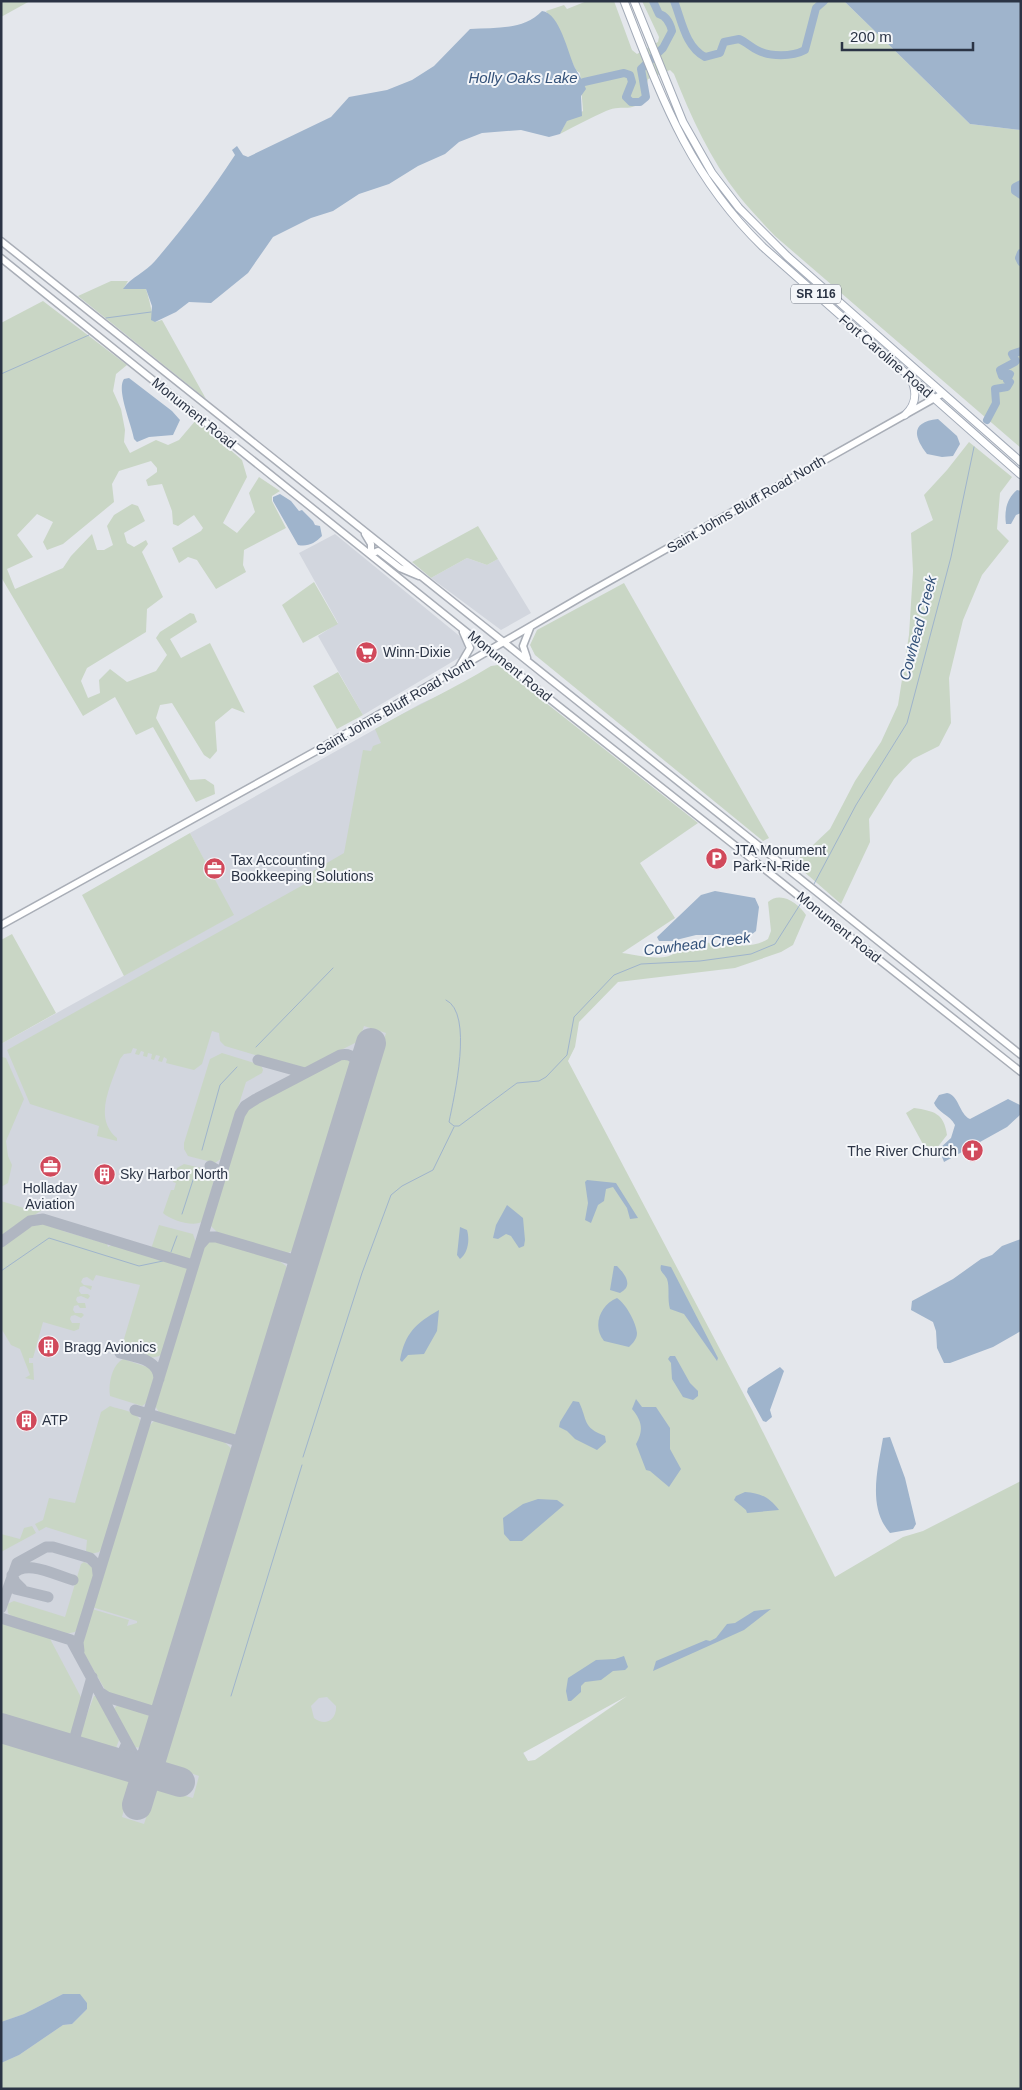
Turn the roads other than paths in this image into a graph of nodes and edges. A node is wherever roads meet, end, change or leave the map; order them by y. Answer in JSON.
{"nodes":[{"id":1,"x":624,"y":1,"type":"edge"},
{"id":2,"x":634,"y":1,"type":"edge"},
{"id":3,"x":1,"y":241,"type":"edge"},
{"id":4,"x":1,"y":258,"type":"edge"},
{"id":5,"x":910,"y":376,"type":"junction"},
{"id":6,"x":942,"y":394,"type":"junction"},
{"id":7,"x":935,"y":398,"type":"junction"},
{"id":8,"x":905,"y":414,"type":"junction"},
{"id":9,"x":1021,"y":462,"type":"edge"},
{"id":10,"x":1021,"y":475,"type":"edge"},
{"id":11,"x":360,"y":528,"type":"junction"},
{"id":12,"x":371,"y":554,"type":"junction"},
{"id":13,"x":423,"y":577,"type":"junction"},
{"id":14,"x":458,"y":625,"type":"junction"},
{"id":15,"x":531,"y":628,"type":"junction"},
{"id":16,"x":505,"y":642,"type":"junction"},
{"id":17,"x":491,"y":651,"type":"junction"},
{"id":18,"x":529,"y":661,"type":"junction"},
{"id":19,"x":457,"y":671,"type":"junction"},
{"id":20,"x":710,"y":808,"type":"junction"},
{"id":21,"x":702,"y":818,"type":"junction"},
{"id":22,"x":1,"y":925,"type":"edge"},
{"id":23,"x":1021,"y":1055,"type":"edge"},
{"id":24,"x":1021,"y":1072,"type":"edge"}],
"edges":[{"from":1,"to":5,"type":"main road","name":"Fort Caroline Road","number":"SR 116"},
{"from":2,"to":6,"type":"main road","name":"Fort Caroline Road","number":"SR 116"},
{"from":3,"to":11,"type":"main road","name":"Monument Road"},
{"from":4,"to":12,"type":"main road","name":"Monument Road"},
{"from":5,"to":7,"type":"main road","name":"Fort Caroline Road","number":"SR 116"},
{"from":5,"to":8,"type":"main road"},
{"from":6,"to":7,"type":"main road","name":"Saint Johns Bluff Road North"},
{"from":6,"to":9,"type":"main road","name":"Fort Caroline Road","number":"SR 116"},
{"from":7,"to":8,"type":"main road","name":"Saint Johns Bluff Road North"},
{"from":7,"to":10,"type":"main road","name":"Fort Caroline Road","number":"SR 116"},
{"from":8,"to":15,"type":"main road","name":"Saint Johns Bluff Road North"},
{"from":11,"to":12,"type":"main road"},
{"from":11,"to":13,"type":"main road","name":"Monument Road"},
{"from":12,"to":13,"type":"main road"},
{"from":12,"to":14,"type":"main road","name":"Monument Road"},
{"from":13,"to":16,"type":"main road","name":"Monument Road"},
{"from":14,"to":17,"type":"main road","name":"Monument Road"},
{"from":14,"to":19,"type":"main road"},
{"from":15,"to":16,"type":"main road","name":"Saint Johns Bluff Road North"},
{"from":15,"to":18,"type":"main road"},
{"from":16,"to":17,"type":"main road","name":"Saint Johns Bluff Road North"},
{"from":16,"to":18,"type":"main road","name":"Monument Road"},
{"from":17,"to":19,"type":"main road","name":"Saint Johns Bluff Road North"},
{"from":17,"to":21,"type":"main road","name":"Monument Road"},
{"from":18,"to":20,"type":"main road","name":"Monument Road"},
{"from":19,"to":22,"type":"main road","name":"Saint Johns Bluff Road North"},
{"from":20,"to":21,"type":"main road"},
{"from":20,"to":23,"type":"main road","name":"Monument Road"},
{"from":21,"to":24,"type":"main road","name":"Monument Road"}]}
